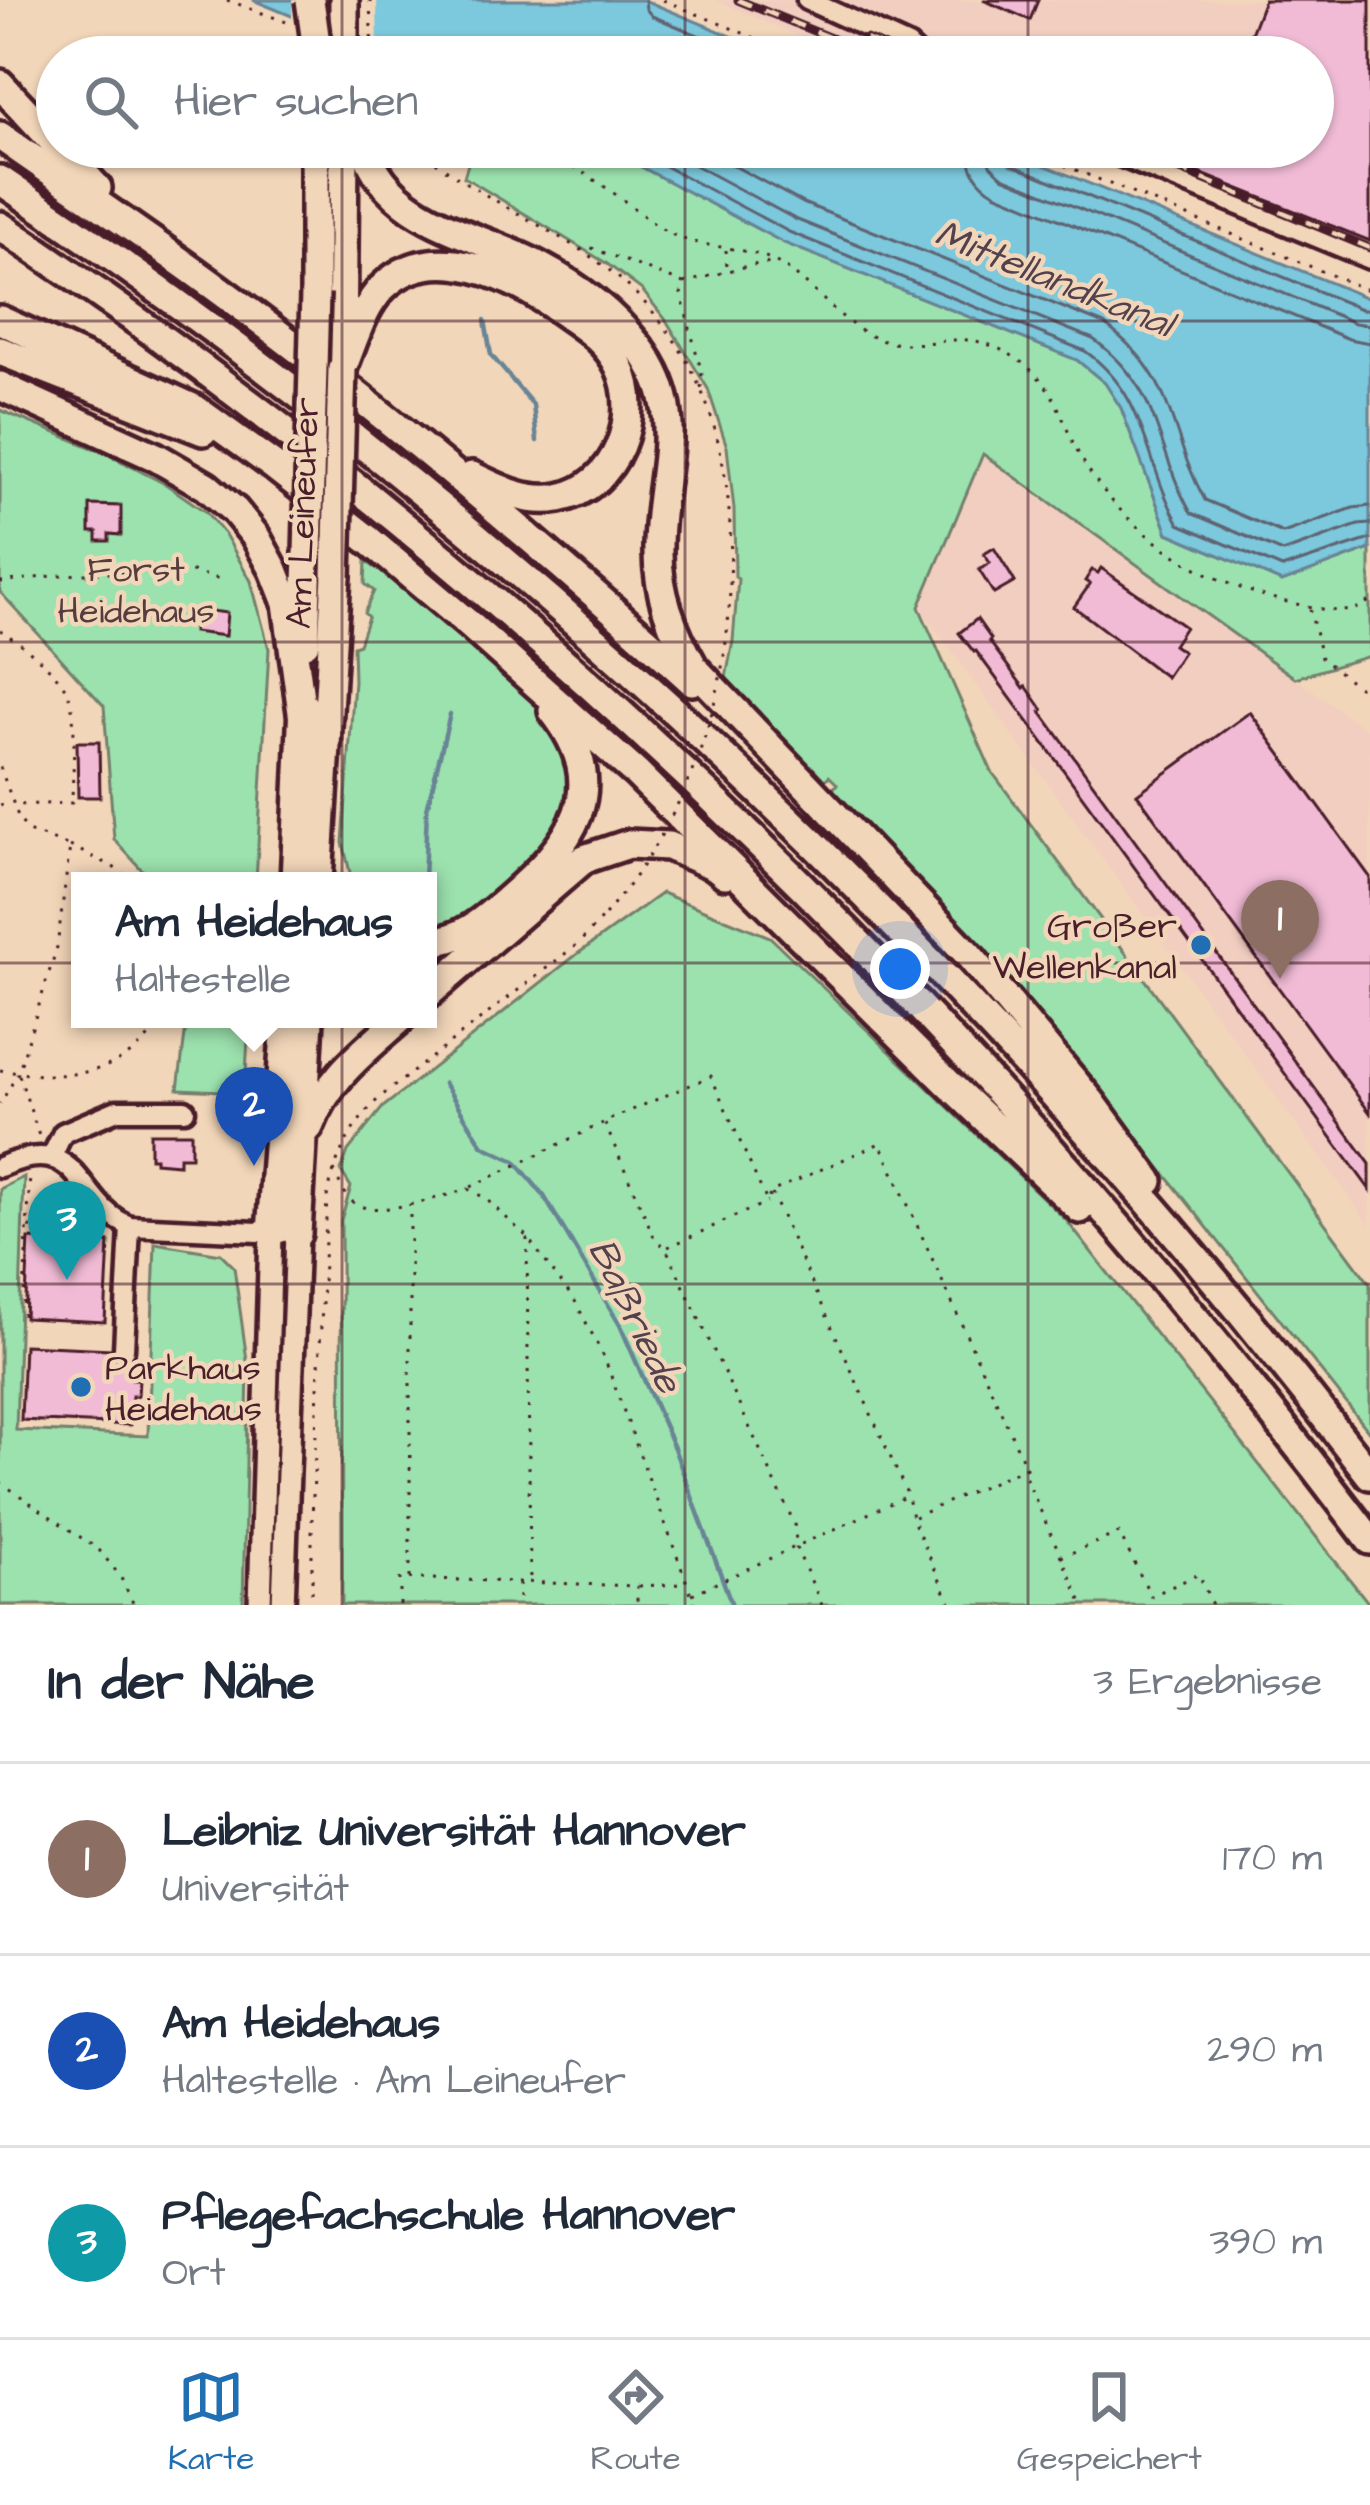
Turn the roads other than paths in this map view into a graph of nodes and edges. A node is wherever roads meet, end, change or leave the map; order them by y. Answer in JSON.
{"nodes":[{"id":1,"x":313,"y":0,"type":"edge"},
{"id":2,"x":344,"y":0,"type":"edge"},
{"id":3,"x":807,"y":0,"type":"edge"},
{"id":4,"x":332,"y":36,"type":"edge"},
{"id":5,"x":342,"y":36,"type":"edge"},
{"id":6,"x":886,"y":36,"type":"edge"},
{"id":7,"x":0,"y":84,"type":"edge"},
{"id":8,"x":36,"y":124,"type":"edge"},
{"id":9,"x":0,"y":136,"type":"edge"},
{"id":10,"x":36,"y":161,"type":"edge"},
{"id":11,"x":47,"y":168,"type":"edge"},
{"id":12,"x":76,"y":168,"type":"edge"},
{"id":13,"x":315,"y":168,"type":"edge"},
{"id":14,"x":345,"y":168,"type":"edge"},
{"id":15,"x":374,"y":168,"type":"edge"},
{"id":16,"x":1149,"y":168,"type":"edge"},
{"id":17,"x":0,"y":180,"type":"edge"},
{"id":18,"x":0,"y":226,"type":"edge"},
{"id":19,"x":157,"y":244,"type":"junction"},
{"id":20,"x":1370,"y":259,"type":"edge"},
{"id":21,"x":0,"y":320,"type":"edge"},
{"id":22,"x":351,"y":321,"type":"junction"},
{"id":23,"x":0,"y":351,"type":"edge"},
{"id":24,"x":0,"y":386,"type":"edge"},
{"id":25,"x":394,"y":424,"type":"junction"},
{"id":26,"x":274,"y":466,"type":"junction"},
{"id":27,"x":471,"y":626,"type":"junction"},
{"id":28,"x":315,"y":724,"type":"junction"},
{"id":29,"x":780,"y":760,"type":"junction"},
{"id":30,"x":296,"y":872,"type":"edge"},
{"id":31,"x":318,"y":872,"type":"edge"},
{"id":32,"x":337,"y":872,"type":"edge"},
{"id":33,"x":796,"y":929,"type":"junction"},
{"id":34,"x":437,"y":941,"type":"edge"},
{"id":35,"x":437,"y":986,"type":"edge"},
{"id":36,"x":286,"y":1028,"type":"edge"},
{"id":37,"x":308,"y":1028,"type":"edge"},
{"id":38,"x":390,"y":1028,"type":"edge"},
{"id":39,"x":185,"y":1110,"type":"dead end"},
{"id":40,"x":301,"y":1148,"type":"junction"},
{"id":41,"x":46,"y":1154,"type":"junction"},
{"id":42,"x":0,"y":1167,"type":"edge"},
{"id":43,"x":130,"y":1229,"type":"junction"},
{"id":44,"x":284,"y":1233,"type":"junction"},
{"id":45,"x":1217,"y":1285,"type":"junction"},
{"id":46,"x":1207,"y":1334,"type":"junction"},
{"id":47,"x":124,"y":1349,"type":"dead end"},
{"id":48,"x":1370,"y":1475,"type":"edge"},
{"id":49,"x":1370,"y":1540,"type":"edge"},
{"id":50,"x":260,"y":1605,"type":"edge"},
{"id":51,"x":283,"y":1605,"type":"edge"}],
"edges":[{"from":1,"to":4,"type":"highway","bridge":true},
{"from":2,"to":5,"type":"highway"},
{"from":3,"to":6,"type":"lane"},
{"from":7,"to":8,"type":"highway"},
{"from":9,"to":10,"type":"highway"},
{"from":11,"to":19,"type":"highway"},
{"from":12,"to":19,"type":"highway"},
{"from":13,"to":28,"type":"highway","name":"Am Leineufer","bridge":true},
{"from":14,"to":22,"type":"highway"},
{"from":15,"to":29,"type":"highway"},
{"from":16,"to":20,"type":"lane"},
{"from":17,"to":45,"type":"highway"},
{"from":18,"to":46,"type":"highway"},
{"from":19,"to":25,"type":"highway"},
{"from":21,"to":26,"type":"highway"},
{"from":22,"to":25,"type":"highway"},
{"from":22,"to":28,"type":"highway","name":"Am Leineufer","bridge":true},
{"from":23,"to":26,"type":"highway"},
{"from":24,"to":28,"type":"highway"},
{"from":25,"to":29,"type":"highway"},
{"from":26,"to":27,"type":"highway"},
{"from":27,"to":33,"type":"highway"},
{"from":27,"to":34,"type":"highway"},
{"from":28,"to":30,"type":"highway","name":"Am Leineufer"},
{"from":28,"to":31,"type":"highway","name":"Am Leineufer"},
{"from":28,"to":32,"type":"highway"},
{"from":29,"to":45,"type":"highway"},
{"from":33,"to":35,"type":"highway"},
{"from":33,"to":46,"type":"highway"},
{"from":36,"to":44,"type":"highway"},
{"from":37,"to":40,"type":"highway"},
{"from":38,"to":40,"type":"highway"},
{"from":39,"to":41,"type":"lane"},
{"from":40,"to":44,"type":"highway"},
{"from":41,"to":42,"type":"lane"},
{"from":41,"to":43,"type":"lane"},
{"from":43,"to":44,"type":"lane"},
{"from":43,"to":47,"type":"lane"},
{"from":44,"to":50,"type":"main road"},
{"from":44,"to":51,"type":"main road"},
{"from":45,"to":48,"type":"highway"},
{"from":46,"to":49,"type":"highway"}]}
